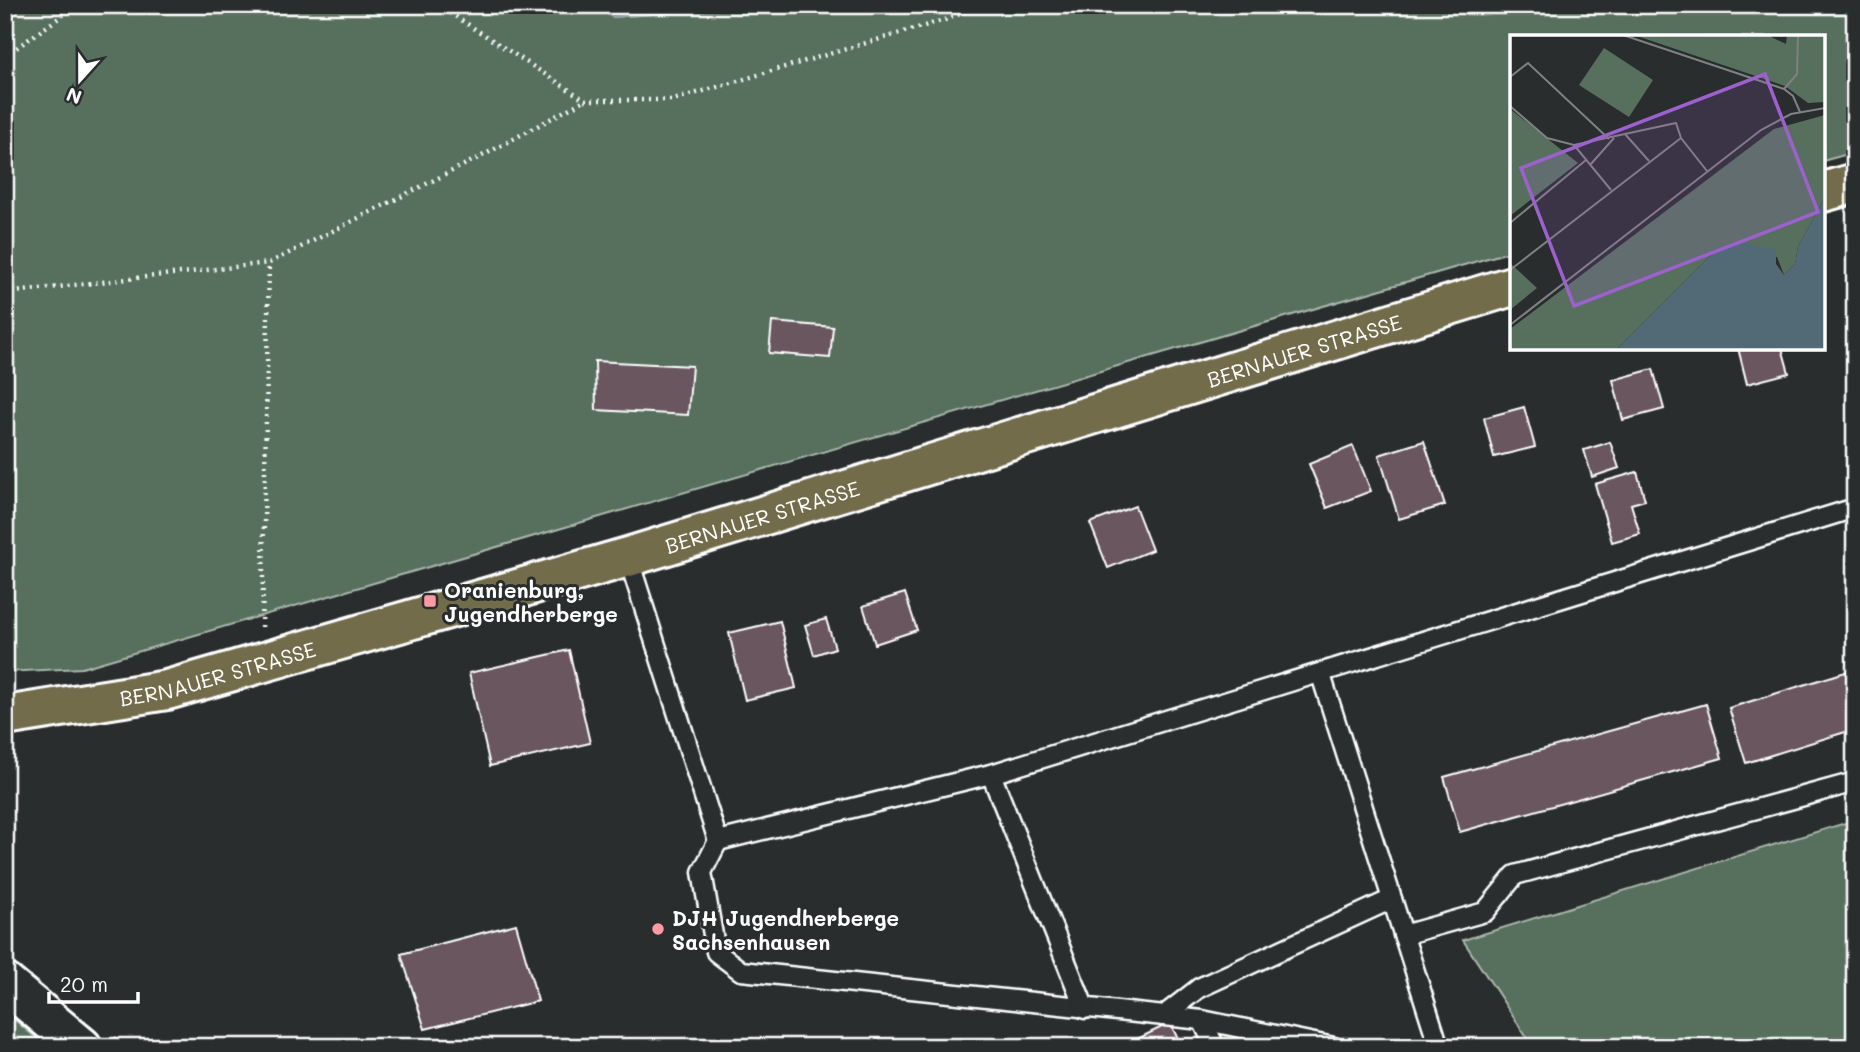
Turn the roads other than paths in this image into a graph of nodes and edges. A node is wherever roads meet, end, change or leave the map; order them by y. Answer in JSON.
{"nodes":[{"id":1,"x":1855,"y":183,"type":"edge"},
{"id":2,"x":1825,"y":191,"type":"edge"},
{"id":3,"x":1510,"y":287,"type":"edge"},
{"id":4,"x":1855,"y":508,"type":"edge"},
{"id":5,"x":628,"y":556,"type":"junction"},
{"id":6,"x":1321,"y":674,"type":"junction"},
{"id":7,"x":5,"y":716,"type":"edge"},
{"id":8,"x":991,"y":774,"type":"junction"},
{"id":9,"x":1855,"y":782,"type":"edge"},
{"id":10,"x":718,"y":841,"type":"junction"},
{"id":11,"x":1392,"y":899,"type":"junction"},
{"id":12,"x":1404,"y":935,"type":"junction"},
{"id":13,"x":5,"y":983,"type":"edge"},
{"id":14,"x":1085,"y":1009,"type":"junction"},
{"id":15,"x":1163,"y":1016,"type":"junction"},
{"id":16,"x":1202,"y":1020,"type":"junction"},
{"id":17,"x":82,"y":1047,"type":"edge"},
{"id":18,"x":1215,"y":1047,"type":"edge"},
{"id":19,"x":1334,"y":1047,"type":"edge"},
{"id":20,"x":1439,"y":1047,"type":"edge"}],
"edges":[{"from":1,"to":2,"type":"main road"},
{"from":3,"to":5,"type":"main road","name":"BERNAUER STRASSE"},
{"from":4,"to":6,"type":"lane"},
{"from":5,"to":7,"type":"main road","name":"BERNAUER STRASSE"},
{"from":5,"to":10,"type":"lane"},
{"from":6,"to":8,"type":"lane"},
{"from":6,"to":11,"type":"lane"},
{"from":8,"to":10,"type":"lane"},
{"from":8,"to":14,"type":"lane"},
{"from":9,"to":12,"type":"lane"},
{"from":10,"to":14,"type":"lane"},
{"from":11,"to":12,"type":"lane"},
{"from":11,"to":15,"type":"lane"},
{"from":12,"to":20,"type":"lane"},
{"from":13,"to":17,"type":"street"},
{"from":14,"to":15,"type":"lane"},
{"from":15,"to":16,"type":"lane"},
{"from":16,"to":18,"type":"lane"},
{"from":16,"to":19,"type":"lane"}]}
